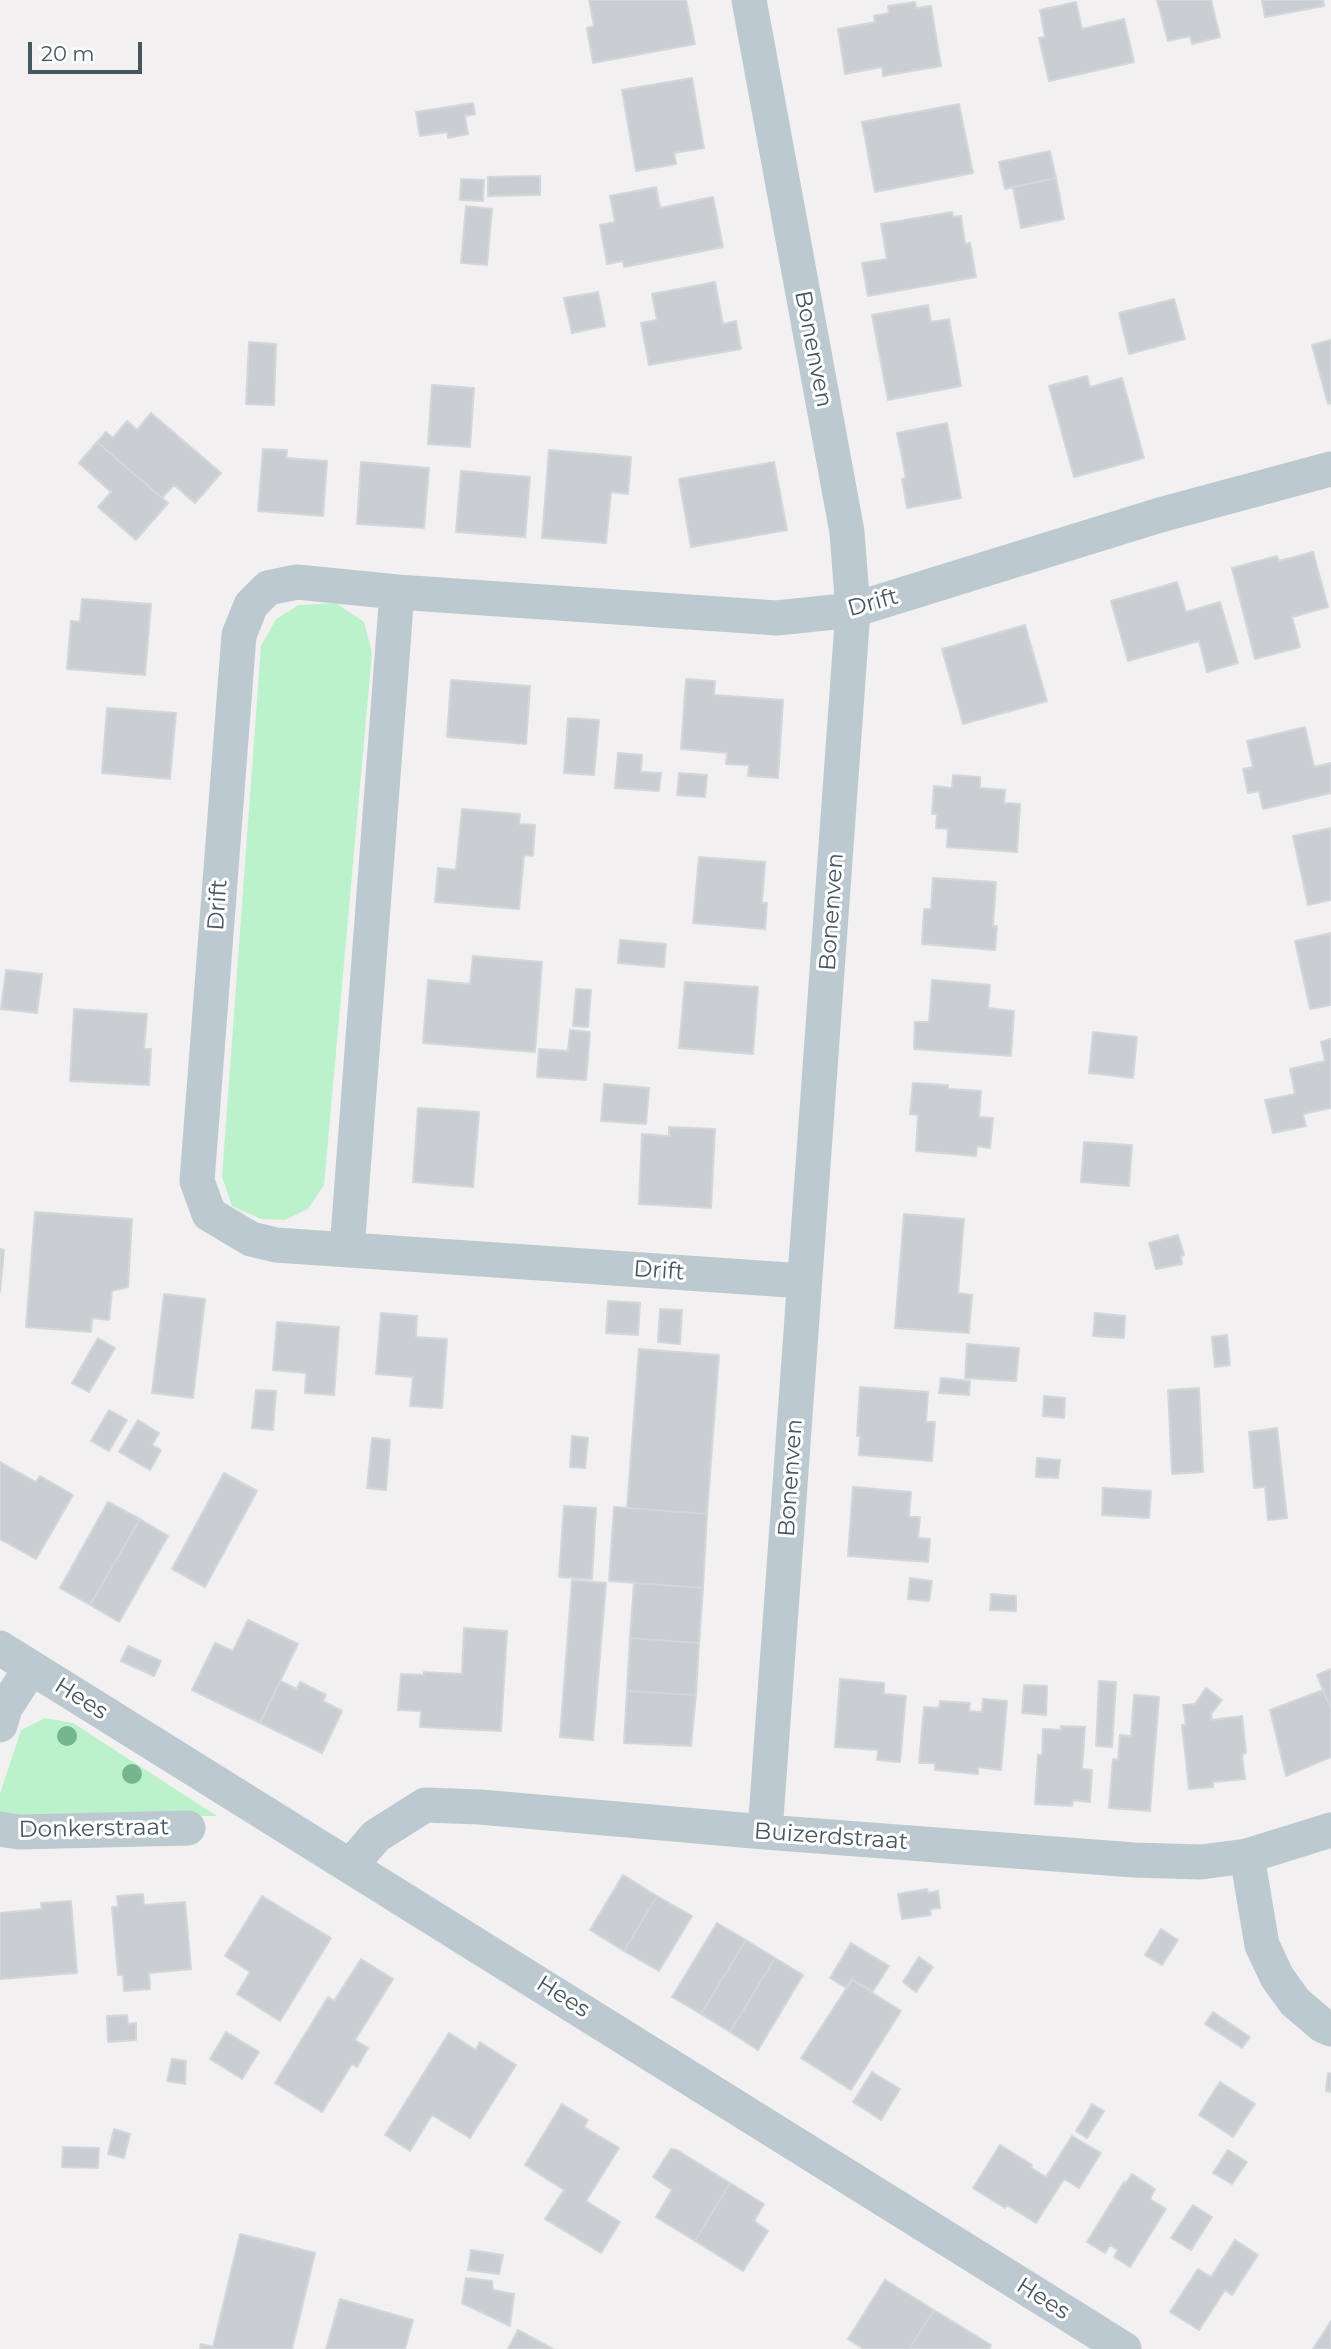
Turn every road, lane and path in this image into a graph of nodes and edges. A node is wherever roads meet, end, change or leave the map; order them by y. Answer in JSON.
{"nodes":[{"id":1,"x":749,"y":0,"type":"edge"},
{"id":2,"x":1331,"y":469,"type":"edge"},
{"id":3,"x":397,"y":592,"type":"junction"},
{"id":4,"x":853,"y":610,"type":"junction"},
{"id":5,"x":347,"y":1249,"type":"junction"},
{"id":6,"x":804,"y":1281,"type":"junction"},
{"id":7,"x":0,"y":1648,"type":"edge"},
{"id":8,"x":31,"y":1668,"type":"junction"},
{"id":9,"x":0,"y":1725,"type":"edge"},
{"id":10,"x":188,"y":1828,"type":"dead end"},
{"id":11,"x":0,"y":1829,"type":"edge"},
{"id":12,"x":1331,"y":1830,"type":"edge"},
{"id":13,"x":765,"y":1832,"type":"junction"},
{"id":14,"x":1247,"y":1856,"type":"junction"},
{"id":15,"x":350,"y":1866,"type":"junction"},
{"id":16,"x":1331,"y":2029,"type":"edge"},
{"id":17,"x":1124,"y":2349,"type":"edge"}],
"edges":[{"from":1,"to":4,"type":"street","name":"Bonenven"},
{"from":2,"to":4,"type":"street","name":"Drift"},
{"from":3,"to":4,"type":"street","name":"Drift"},
{"from":3,"to":5,"type":"street"},
{"from":3,"to":5,"type":"street","name":"Drift"},
{"from":4,"to":6,"type":"street","name":"Bonenven"},
{"from":5,"to":6,"type":"street","name":"Drift"},
{"from":6,"to":13,"type":"street","name":"Bonenven"},
{"from":7,"to":8,"type":"street","name":"Hees"},
{"from":8,"to":9,"type":"street"},
{"from":8,"to":15,"type":"street","name":"Hees"},
{"from":10,"to":11,"type":"street","name":"Donkerstraat"},
{"from":12,"to":14,"type":"street","name":"Buizerdstraat"},
{"from":13,"to":14,"type":"street","name":"Buizerdstraat"},
{"from":13,"to":15,"type":"street","name":"Buizerdstraat"},
{"from":14,"to":16,"type":"street"},
{"from":15,"to":17,"type":"street","name":"Hees"}]}
